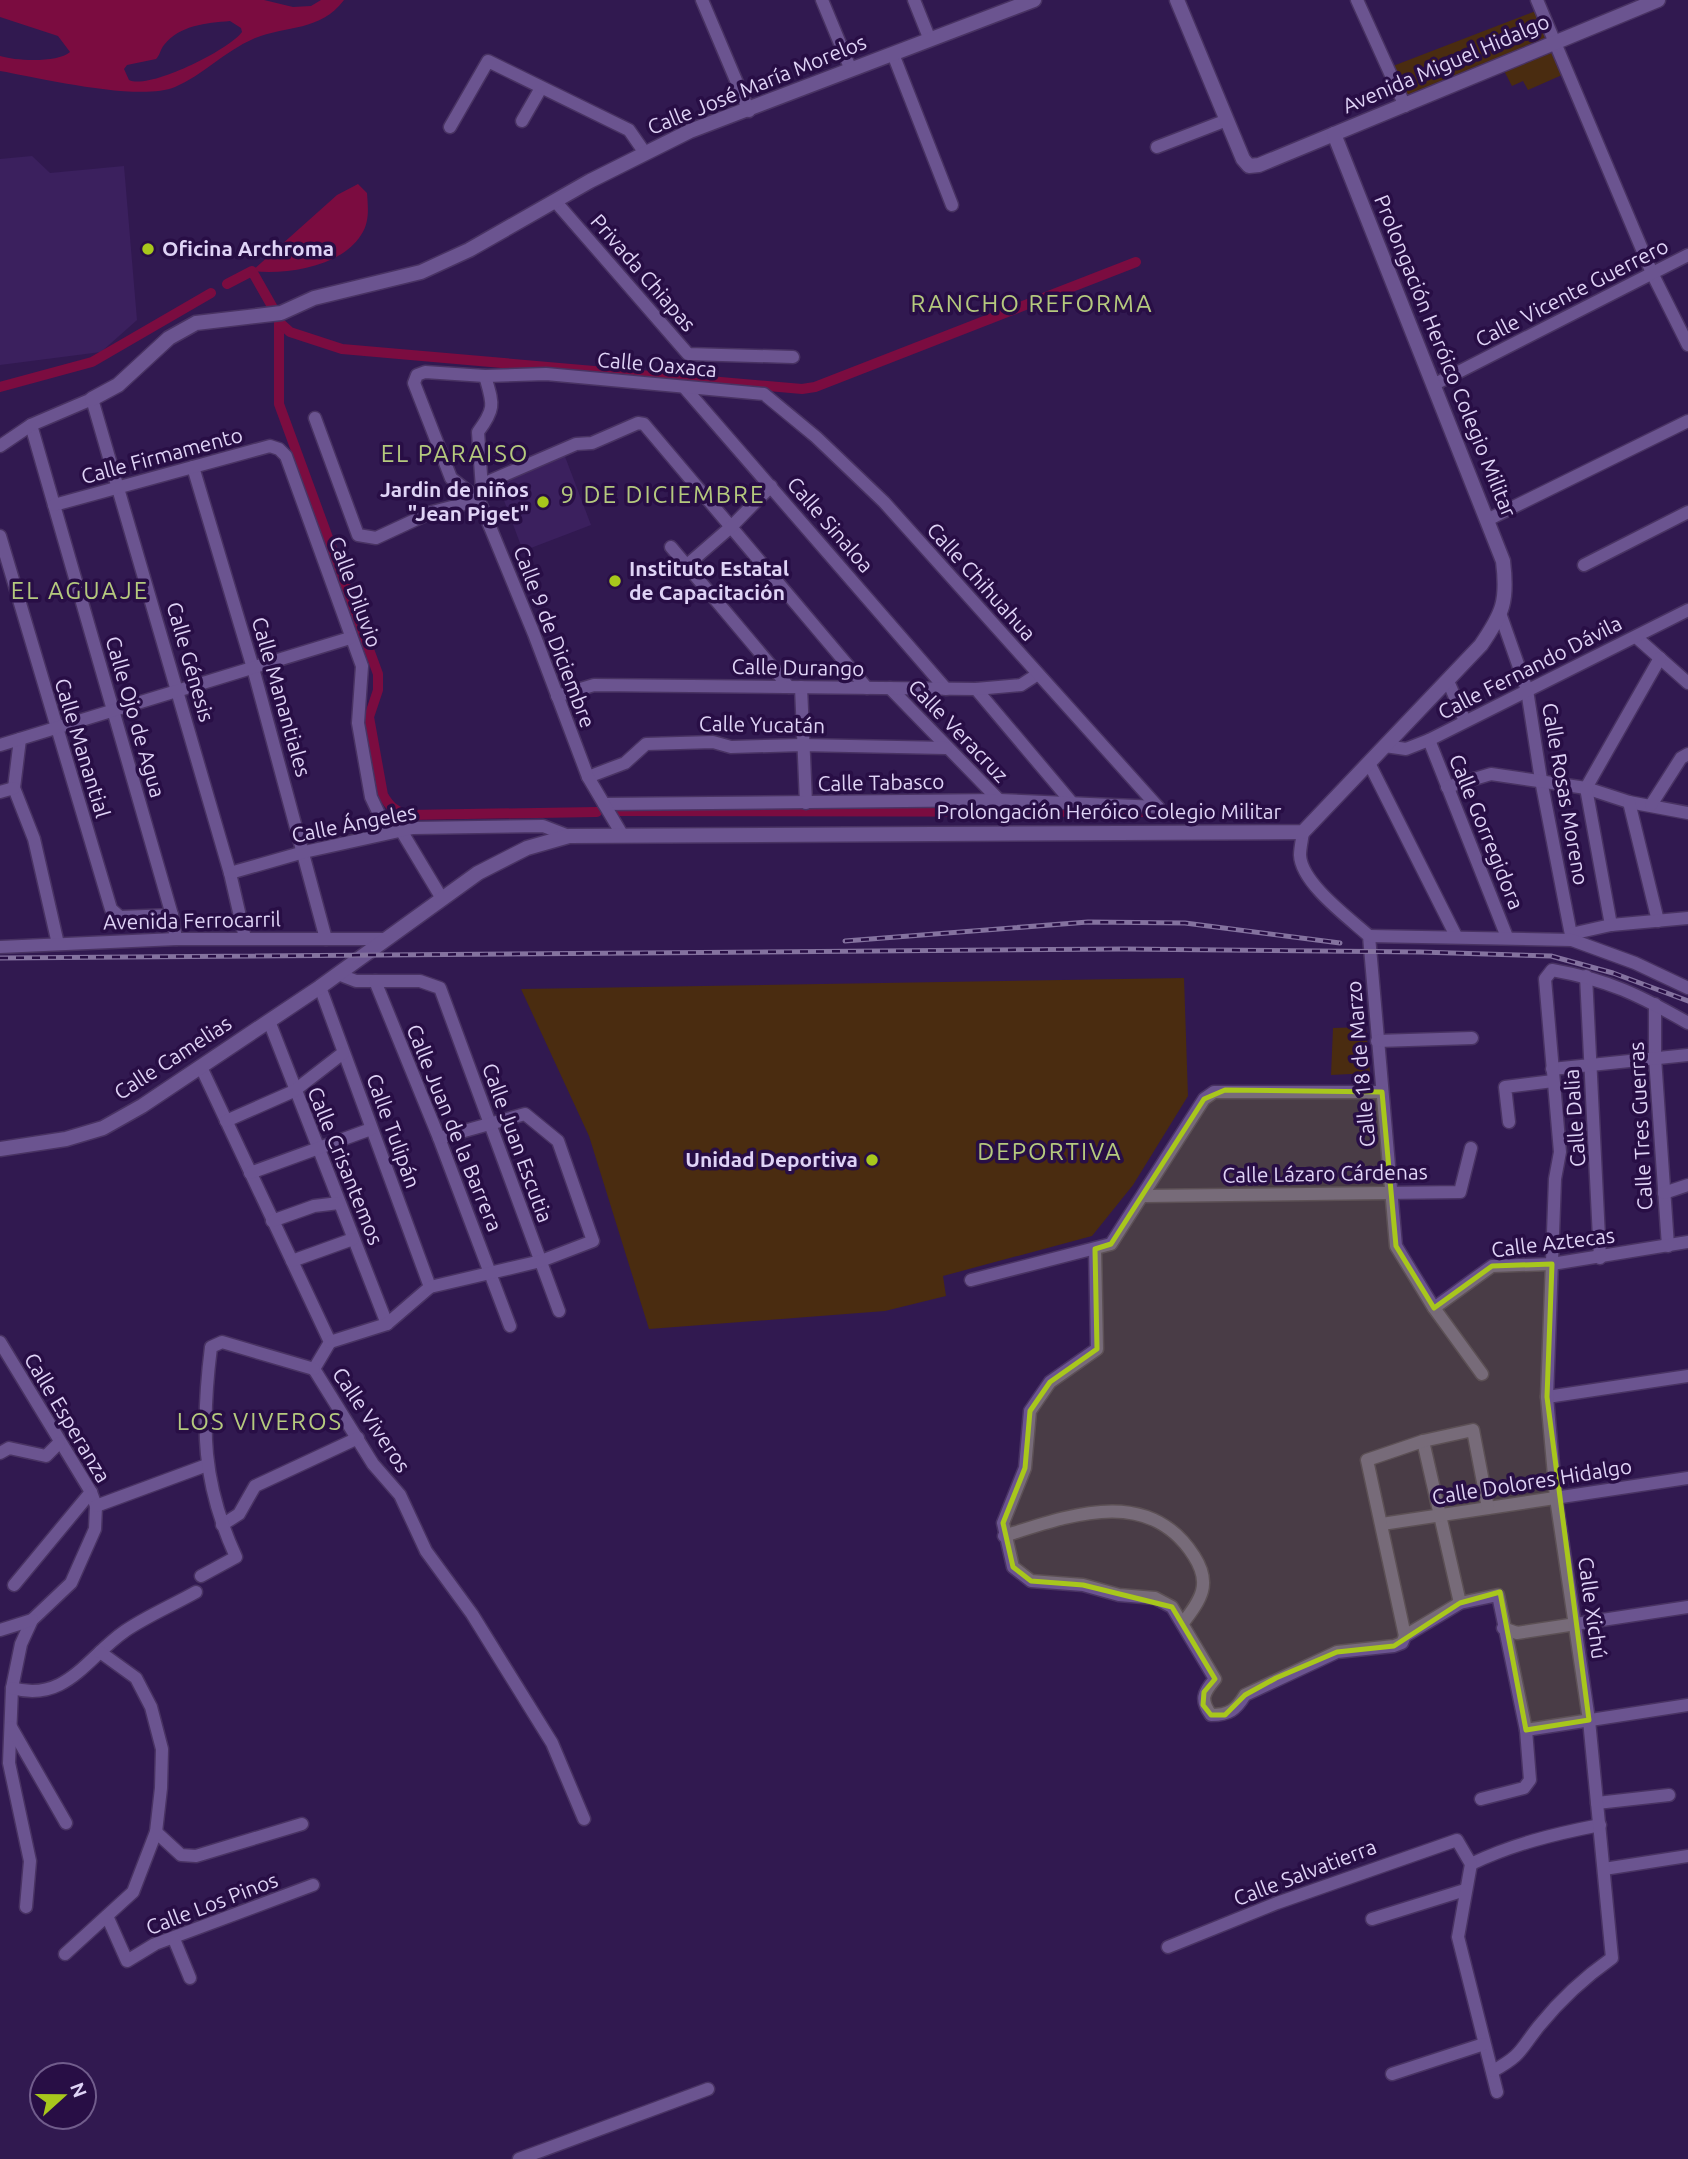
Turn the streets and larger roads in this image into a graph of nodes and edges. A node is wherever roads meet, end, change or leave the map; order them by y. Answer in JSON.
{"nodes":[{"id":1,"x":702,"y":0,"type":"edge"},
{"id":2,"x":822,"y":0,"type":"edge"},
{"id":3,"x":914,"y":0,"type":"edge"},
{"id":4,"x":1034,"y":0,"type":"edge"},
{"id":5,"x":1177,"y":0,"type":"edge"},
{"id":6,"x":1357,"y":0,"type":"edge"},
{"id":7,"x":1537,"y":0,"type":"edge"},
{"id":8,"x":1658,"y":0,"type":"edge"},
{"id":9,"x":1004,"y":6,"type":"edge"},
{"id":10,"x":930,"y":40,"type":"junction"},
{"id":11,"x":1552,"y":42,"type":"junction"},
{"id":12,"x":893,"y":54,"type":"junction"},
{"id":13,"x":851,"y":70,"type":"junction"},
{"id":14,"x":541,"y":88,"type":"junction"},
{"id":15,"x":1405,"y":106,"type":"junction"},
{"id":16,"x":749,"y":111,"type":"junction"},
{"id":17,"x":1227,"y":120,"type":"junction"},
{"id":18,"x":522,"y":121,"type":"dead end"},
{"id":19,"x":450,"y":127,"type":"dead end"},
{"id":20,"x":1334,"y":134,"type":"junction"},
{"id":21,"x":1157,"y":147,"type":"dead end"},
{"id":22,"x":645,"y":153,"type":"junction"},
{"id":23,"x":555,"y":201,"type":"junction"},
{"id":24,"x":952,"y":205,"type":"dead end"},
{"id":25,"x":1688,"y":255,"type":"edge"},
{"id":26,"x":1652,"y":272,"type":"junction"},
{"id":27,"x":1688,"y":345,"type":"edge"},
{"id":28,"x":793,"y":357,"type":"dead end"},
{"id":29,"x":417,"y":375,"type":"joint"},
{"id":30,"x":485,"y":376,"type":"junction"},
{"id":31,"x":1435,"y":384,"type":"junction"},
{"id":32,"x":684,"y":387,"type":"junction"},
{"id":33,"x":764,"y":394,"type":"joint"},
{"id":34,"x":92,"y":399,"type":"junction"},
{"id":35,"x":315,"y":418,"type":"dead end"},
{"id":36,"x":1688,"y":421,"type":"edge"},
{"id":37,"x":31,"y":425,"type":"junction"},
{"id":38,"x":0,"y":446,"type":"edge"},
{"id":39,"x":279,"y":449,"type":"joint"},
{"id":40,"x":193,"y":467,"type":"junction"},
{"id":41,"x":483,"y":484,"type":"junction"},
{"id":42,"x":771,"y":486,"type":"junction"},
{"id":43,"x":118,"y":488,"type":"junction"},
{"id":44,"x":479,"y":500,"type":"junction"},
{"id":45,"x":54,"y":505,"type":"junction"},
{"id":46,"x":1688,"y":512,"type":"edge"},
{"id":47,"x":1487,"y":520,"type":"junction"},
{"id":48,"x":732,"y":526,"type":"junction"},
{"id":49,"x":0,"y":536,"type":"edge"},
{"id":50,"x":671,"y":547,"type":"dead end"},
{"id":51,"x":1584,"y":565,"type":"dead end"},
{"id":52,"x":686,"y":566,"type":"junction"},
{"id":53,"x":1688,"y":610,"type":"edge"},
{"id":54,"x":1501,"y":616,"type":"junction"},
{"id":55,"x":1636,"y":636,"type":"junction"},
{"id":56,"x":350,"y":638,"type":"junction"},
{"id":57,"x":1660,"y":658,"type":"junction"},
{"id":58,"x":253,"y":668,"type":"junction"},
{"id":59,"x":1038,"y":674,"type":"junction"},
{"id":60,"x":1448,"y":681,"type":"junction"},
{"id":61,"x":1688,"y":683,"type":"edge"},
{"id":62,"x":795,"y":687,"type":"junction"},
{"id":63,"x":867,"y":688,"type":"junction"},
{"id":64,"x":890,"y":688,"type":"junction"},
{"id":65,"x":946,"y":689,"type":"junction"},
{"id":66,"x":976,"y":689,"type":"junction"},
{"id":67,"x":1527,"y":690,"type":"junction"},
{"id":68,"x":178,"y":691,"type":"junction"},
{"id":69,"x":557,"y":696,"type":"junction"},
{"id":70,"x":114,"y":710,"type":"junction"},
{"id":71,"x":1465,"y":721,"type":"junction"},
{"id":72,"x":56,"y":728,"type":"junction"},
{"id":73,"x":20,"y":739,"type":"junction"},
{"id":74,"x":1429,"y":740,"type":"junction"},
{"id":75,"x":1,"y":741,"type":"edge"},
{"id":76,"x":802,"y":745,"type":"junction"},
{"id":77,"x":1385,"y":746,"type":"junction"},
{"id":78,"x":946,"y":748,"type":"junction"},
{"id":79,"x":1688,"y":754,"type":"edge"},
{"id":80,"x":1369,"y":763,"type":"junction"},
{"id":81,"x":587,"y":777,"type":"junction"},
{"id":82,"x":1541,"y":780,"type":"junction"},
{"id":83,"x":1447,"y":787,"type":"junction"},
{"id":84,"x":14,"y":788,"type":"junction"},
{"id":85,"x":1587,"y":788,"type":"junction"},
{"id":86,"x":0,"y":792,"type":"edge"},
{"id":87,"x":999,"y":800,"type":"junction"},
{"id":88,"x":1629,"y":802,"type":"junction"},
{"id":89,"x":806,"y":803,"type":"junction"},
{"id":90,"x":604,"y":804,"type":"junction"},
{"id":91,"x":1073,"y":804,"type":"junction"},
{"id":92,"x":1651,"y":805,"type":"junction"},
{"id":93,"x":1158,"y":807,"type":"joint"},
{"id":94,"x":1688,"y":813,"type":"edge"},
{"id":95,"x":402,"y":832,"type":"junction"},
{"id":96,"x":1303,"y":832,"type":"junction"},
{"id":97,"x":388,"y":833,"type":"junction"},
{"id":98,"x":569,"y":836,"type":"junction"},
{"id":99,"x":623,"y":836,"type":"junction"},
{"id":100,"x":304,"y":852,"type":"junction"},
{"id":101,"x":230,"y":873,"type":"junction"},
{"id":102,"x":441,"y":897,"type":"junction"},
{"id":103,"x":172,"y":915,"type":"junction"},
{"id":104,"x":1688,"y":918,"type":"edge"},
{"id":105,"x":1658,"y":921,"type":"junction"},
{"id":106,"x":1611,"y":925,"type":"junction"},
{"id":107,"x":1369,"y":936,"type":"junction"},
{"id":108,"x":1456,"y":936,"type":"junction"},
{"id":109,"x":1507,"y":937,"type":"junction"},
{"id":110,"x":1572,"y":937,"type":"junction"},
{"id":111,"x":245,"y":938,"type":"junction"},
{"id":112,"x":176,"y":939,"type":"junction"},
{"id":113,"x":326,"y":939,"type":"junction"},
{"id":114,"x":385,"y":939,"type":"junction"},
{"id":115,"x":58,"y":944,"type":"junction"},
{"id":116,"x":0,"y":947,"type":"edge"},
{"id":117,"x":352,"y":963,"type":"joint"},
{"id":118,"x":338,"y":974,"type":"junction"},
{"id":119,"x":1586,"y":976,"type":"junction"},
{"id":120,"x":374,"y":981,"type":"junction"},
{"id":121,"x":320,"y":987,"type":"junction"},
{"id":122,"x":1688,"y":988,"type":"edge"},
{"id":123,"x":1655,"y":1004,"type":"junction"},
{"id":124,"x":269,"y":1021,"type":"junction"},
{"id":125,"x":1688,"y":1023,"type":"edge"},
{"id":126,"x":1472,"y":1038,"type":"dead end"},
{"id":127,"x":1377,"y":1041,"type":"junction"},
{"id":128,"x":343,"y":1053,"type":"junction"},
{"id":129,"x":1688,"y":1055,"type":"edge"},
{"id":130,"x":1655,"y":1058,"type":"junction"},
{"id":131,"x":1591,"y":1065,"type":"junction"},
{"id":132,"x":201,"y":1067,"type":"junction"},
{"id":133,"x":1553,"y":1075,"type":"junction"},
{"id":134,"x":294,"y":1091,"type":"junction"},
{"id":135,"x":1382,"y":1093,"type":"junction"},
{"id":136,"x":226,"y":1121,"type":"junction"},
{"id":137,"x":1509,"y":1122,"type":"dead end"},
{"id":138,"x":491,"y":1125,"type":"junction"},
{"id":139,"x":371,"y":1129,"type":"junction"},
{"id":140,"x":439,"y":1138,"type":"junction"},
{"id":141,"x":1471,"y":1148,"type":"dead end"},
{"id":142,"x":0,"y":1149,"type":"edge"},
{"id":143,"x":317,"y":1149,"type":"junction"},
{"id":144,"x":250,"y":1173,"type":"junction"},
{"id":145,"x":1688,"y":1185,"type":"edge"},
{"id":146,"x":1392,"y":1192,"type":"junction"},
{"id":147,"x":1664,"y":1193,"type":"junction"},
{"id":148,"x":1144,"y":1196,"type":"junction"},
{"id":149,"x":339,"y":1203,"type":"junction"},
{"id":150,"x":272,"y":1221,"type":"junction"},
{"id":151,"x":353,"y":1239,"type":"junction"},
{"id":152,"x":1688,"y":1242,"type":"edge"},
{"id":153,"x":1668,"y":1245,"type":"junction"},
{"id":154,"x":1095,"y":1249,"type":"junction"},
{"id":155,"x":1601,"y":1258,"type":"junction"},
{"id":156,"x":292,"y":1261,"type":"junction"},
{"id":157,"x":541,"y":1261,"type":"junction"},
{"id":158,"x":1552,"y":1264,"type":"junction"},
{"id":159,"x":491,"y":1275,"type":"junction"},
{"id":160,"x":971,"y":1280,"type":"dead end"},
{"id":161,"x":430,"y":1287,"type":"junction"},
{"id":162,"x":1434,"y":1308,"type":"junction"},
{"id":163,"x":559,"y":1311,"type":"dead end"},
{"id":164,"x":387,"y":1324,"type":"junction"},
{"id":165,"x":510,"y":1326,"type":"dead end"},
{"id":166,"x":0,"y":1342,"type":"edge"},
{"id":167,"x":330,"y":1342,"type":"junction"},
{"id":168,"x":314,"y":1370,"type":"junction"},
{"id":169,"x":1482,"y":1374,"type":"dead end"},
{"id":170,"x":1688,"y":1376,"type":"edge"},
{"id":171,"x":1547,"y":1397,"type":"junction"},
{"id":172,"x":358,"y":1438,"type":"junction"},
{"id":173,"x":1423,"y":1441,"type":"junction"},
{"id":174,"x":59,"y":1443,"type":"junction"},
{"id":175,"x":0,"y":1453,"type":"edge"},
{"id":176,"x":207,"y":1465,"type":"junction"},
{"id":177,"x":1688,"y":1478,"type":"edge"},
{"id":178,"x":91,"y":1492,"type":"junction"},
{"id":179,"x":1556,"y":1497,"type":"junction"},
{"id":180,"x":96,"y":1506,"type":"junction"},
{"id":181,"x":1488,"y":1508,"type":"junction"},
{"id":182,"x":1439,"y":1515,"type":"junction"},
{"id":183,"x":1382,"y":1524,"type":"junction"},
{"id":184,"x":222,"y":1525,"type":"junction"},
{"id":185,"x":1004,"y":1536,"type":"junction"},
{"id":186,"x":201,"y":1576,"type":"dead end"},
{"id":187,"x":14,"y":1585,"type":"dead end"},
{"id":188,"x":196,"y":1592,"type":"dead end"},
{"id":189,"x":1460,"y":1603,"type":"junction"},
{"id":190,"x":1688,"y":1607,"type":"edge"},
{"id":191,"x":32,"y":1620,"type":"junction"},
{"id":192,"x":1183,"y":1623,"type":"junction"},
{"id":193,"x":1575,"y":1626,"type":"junction"},
{"id":194,"x":1503,"y":1628,"type":"junction"},
{"id":195,"x":0,"y":1630,"type":"edge"},
{"id":196,"x":1405,"y":1636,"type":"junction"},
{"id":197,"x":100,"y":1652,"type":"junction"},
{"id":198,"x":12,"y":1688,"type":"junction"},
{"id":199,"x":1688,"y":1705,"type":"edge"},
{"id":200,"x":1589,"y":1720,"type":"junction"},
{"id":201,"x":10,"y":1727,"type":"junction"},
{"id":202,"x":1526,"y":1730,"type":"junction"},
{"id":203,"x":1669,"y":1794,"type":"dead end"},
{"id":204,"x":1481,"y":1799,"type":"dead end"},
{"id":205,"x":1597,"y":1803,"type":"junction"},
{"id":206,"x":584,"y":1819,"type":"dead end"},
{"id":207,"x":65,"y":1823,"type":"dead end"},
{"id":208,"x":302,"y":1824,"type":"dead end"},
{"id":209,"x":1600,"y":1825,"type":"junction"},
{"id":210,"x":156,"y":1832,"type":"junction"},
{"id":211,"x":1688,"y":1856,"type":"edge"},
{"id":212,"x":1471,"y":1864,"type":"junction"},
{"id":213,"x":1604,"y":1869,"type":"junction"},
{"id":214,"x":313,"y":1885,"type":"dead end"},
{"id":215,"x":1465,"y":1890,"type":"junction"},
{"id":216,"x":26,"y":1906,"type":"dead end"},
{"id":217,"x":107,"y":1916,"type":"junction"},
{"id":218,"x":1372,"y":1919,"type":"dead end"},
{"id":219,"x":174,"y":1940,"type":"junction"},
{"id":220,"x":1168,"y":1947,"type":"dead end"},
{"id":221,"x":65,"y":1954,"type":"dead end"},
{"id":222,"x":190,"y":1978,"type":"dead end"},
{"id":223,"x":1484,"y":2044,"type":"junction"},
{"id":224,"x":1493,"y":2071,"type":"junction"},
{"id":225,"x":1392,"y":2074,"type":"dead end"},
{"id":226,"x":708,"y":2089,"type":"dead end"},
{"id":227,"x":1497,"y":2092,"type":"dead end"},
{"id":228,"x":520,"y":2159,"type":"edge"}],
"edges":[{"from":1,"to":16,"type":"street"},
{"from":2,"to":13,"type":"street"},
{"from":3,"to":10,"type":"street"},
{"from":4,"to":9,"type":"street","name":"Calle José María Morelos"},
{"from":5,"to":17,"type":"street"},
{"from":6,"to":15,"type":"street"},
{"from":7,"to":11,"type":"street"},
{"from":8,"to":11,"type":"street","name":"Avenida Miguel Hidalgo"},
{"from":9,"to":10,"type":"street","name":"Calle José María Morelos"},
{"from":10,"to":12,"type":"street","name":"Calle José María Morelos"},
{"from":11,"to":15,"type":"street","name":"Avenida Miguel Hidalgo"},
{"from":11,"to":26,"type":"street"},
{"from":12,"to":13,"type":"street","name":"Calle José María Morelos"},
{"from":12,"to":24,"type":"street"},
{"from":13,"to":16,"type":"street","name":"Calle José María Morelos"},
{"from":14,"to":18,"type":"street"},
{"from":14,"to":19,"type":"street"},
{"from":14,"to":22,"type":"street"},
{"from":15,"to":20,"type":"street","name":"Avenida Miguel Hidalgo"},
{"from":16,"to":22,"type":"street","name":"Calle José María Morelos"},
{"from":17,"to":20,"type":"street","name":"Avenida Miguel Hidalgo"},
{"from":17,"to":21,"type":"street"},
{"from":20,"to":31,"type":"street","name":"Prolongación Heróico Colegio Militar"},
{"from":22,"to":23,"type":"street","name":"Calle José María Morelos"},
{"from":23,"to":28,"type":"street","name":"Privada Chiapas"},
{"from":23,"to":34,"type":"street","name":"Calle José María Morelos"},
{"from":25,"to":26,"type":"street","name":"Calle Vicente Guerrero"},
{"from":26,"to":27,"type":"street"},
{"from":26,"to":31,"type":"street","name":"Calle Vicente Guerrero"},
{"from":29,"to":30,"type":"street","name":"Calle Oaxaca"},
{"from":29,"to":44,"type":"street","name":"Calle 9 de Diciembre"},
{"from":30,"to":32,"type":"street","name":"Calle Oaxaca"},
{"from":30,"to":41,"type":"street"},
{"from":31,"to":47,"type":"street","name":"Prolongación Heróico Colegio Militar"},
{"from":32,"to":33,"type":"street","name":"Calle Oaxaca"},
{"from":32,"to":42,"type":"street","name":"Calle Sinaloa"},
{"from":33,"to":59,"type":"street","name":"Calle Chihuahua"},
{"from":34,"to":37,"type":"street"},
{"from":34,"to":43,"type":"street","name":"Calle Génesis"},
{"from":35,"to":44,"type":"street"},
{"from":36,"to":47,"type":"street"},
{"from":37,"to":38,"type":"street"},
{"from":37,"to":45,"type":"street","name":"Calle Ojo de Agua"},
{"from":39,"to":40,"type":"street","name":"Calle Firmamento"},
{"from":39,"to":56,"type":"street","name":"Calle Diluvio"},
{"from":40,"to":43,"type":"street","name":"Calle Firmamento"},
{"from":40,"to":58,"type":"street","name":"Calle Manantiales"},
{"from":41,"to":44,"type":"street"},
{"from":41,"to":48,"type":"street"},
{"from":42,"to":48,"type":"street"},
{"from":42,"to":65,"type":"street","name":"Calle Sinaloa"},
{"from":43,"to":45,"type":"street","name":"Calle Firmamento"},
{"from":43,"to":68,"type":"street","name":"Calle Génesis"},
{"from":44,"to":69,"type":"street","name":"Calle 9 de Diciembre"},
{"from":45,"to":70,"type":"street","name":"Calle Ojo de Agua"},
{"from":46,"to":51,"type":"street"},
{"from":47,"to":54,"type":"street","name":"Prolongación Heróico Colegio Militar"},
{"from":48,"to":52,"type":"street"},
{"from":48,"to":63,"type":"street"},
{"from":49,"to":72,"type":"street","name":"Calle Manantial"},
{"from":50,"to":52,"type":"street"},
{"from":52,"to":62,"type":"street"},
{"from":53,"to":55,"type":"street","name":"Calle Fernando Dávila"},
{"from":54,"to":60,"type":"street","name":"Prolongación Heróico Colegio Militar"},
{"from":54,"to":67,"type":"street","name":"Calle Rosas Moreno"},
{"from":55,"to":57,"type":"street"},
{"from":55,"to":67,"type":"street","name":"Calle Fernando Dávila"},
{"from":56,"to":58,"type":"street"},
{"from":56,"to":97,"type":"street","name":"Calle Diluvio"},
{"from":57,"to":61,"type":"street"},
{"from":57,"to":85,"type":"street"},
{"from":58,"to":68,"type":"street"},
{"from":58,"to":100,"type":"street","name":"Calle Manantiales"},
{"from":59,"to":66,"type":"street","name":"Calle Durango"},
{"from":59,"to":93,"type":"street","name":"Calle Chihuahua"},
{"from":60,"to":71,"type":"street"},
{"from":60,"to":77,"type":"street","name":"Prolongación Heróico Colegio Militar"},
{"from":62,"to":63,"type":"street","name":"Calle Durango"},
{"from":62,"to":69,"type":"street","name":"Calle Durango"},
{"from":62,"to":76,"type":"street"},
{"from":63,"to":64,"type":"street","name":"Calle Durango"},
{"from":64,"to":65,"type":"street","name":"Calle Durango"},
{"from":64,"to":78,"type":"street","name":"Calle Veracruz"},
{"from":65,"to":66,"type":"street","name":"Calle Durango"},
{"from":66,"to":91,"type":"street"},
{"from":67,"to":71,"type":"street","name":"Calle Fernando Dávila"},
{"from":67,"to":82,"type":"street","name":"Calle Rosas Moreno"},
{"from":68,"to":70,"type":"street"},
{"from":68,"to":101,"type":"street","name":"Calle Génesis"},
{"from":69,"to":81,"type":"street","name":"Calle 9 de Diciembre"},
{"from":70,"to":72,"type":"street"},
{"from":70,"to":103,"type":"street","name":"Calle Ojo de Agua"},
{"from":71,"to":74,"type":"street","name":"Calle Fernando Dávila"},
{"from":72,"to":73,"type":"street"},
{"from":72,"to":103,"type":"street","name":"Calle Manantial"},
{"from":73,"to":75,"type":"street"},
{"from":73,"to":84,"type":"street"},
{"from":74,"to":77,"type":"street","name":"Calle Fernando Dávila"},
{"from":74,"to":83,"type":"street","name":"Calle Gorregidora"},
{"from":76,"to":78,"type":"street","name":"Calle Yucatán"},
{"from":76,"to":81,"type":"street","name":"Calle Yucatán"},
{"from":76,"to":89,"type":"street"},
{"from":77,"to":80,"type":"street","name":"Prolongación Heróico Colegio Militar"},
{"from":78,"to":87,"type":"street","name":"Calle Veracruz"},
{"from":79,"to":92,"type":"street"},
{"from":80,"to":96,"type":"street","name":"Prolongación Heróico Colegio Militar"},
{"from":80,"to":108,"type":"street"},
{"from":81,"to":90,"type":"street","name":"Calle 9 de Diciembre"},
{"from":82,"to":83,"type":"street"},
{"from":82,"to":85,"type":"street"},
{"from":82,"to":110,"type":"street","name":"Calle Rosas Moreno"},
{"from":83,"to":109,"type":"street","name":"Calle Gorregidora"},
{"from":84,"to":86,"type":"street"},
{"from":84,"to":115,"type":"street"},
{"from":85,"to":88,"type":"street"},
{"from":85,"to":106,"type":"street"},
{"from":87,"to":89,"type":"street","name":"Calle Tabasco"},
{"from":87,"to":91,"type":"street","name":"Calle Tabasco"},
{"from":88,"to":92,"type":"street"},
{"from":88,"to":105,"type":"street"},
{"from":89,"to":90,"type":"street","name":"Calle Tabasco"},
{"from":90,"to":99,"type":"street"},
{"from":91,"to":93,"type":"street","name":"Calle Tabasco"},
{"from":92,"to":94,"type":"street"},
{"from":95,"to":97,"type":"street","name":"Calle Ángeles"},
{"from":95,"to":98,"type":"street","name":"Calle Ángeles"},
{"from":95,"to":102,"type":"street"},
{"from":96,"to":99,"type":"street","name":"Prolongación Heróico Colegio Militar"},
{"from":96,"to":107,"type":"street"},
{"from":97,"to":100,"type":"street","name":"Calle Ángeles"},
{"from":98,"to":99,"type":"street","name":"Prolongación Heróico Colegio Militar"},
{"from":98,"to":102,"type":"street","name":"Prolongación Heróico Colegio Militar"},
{"from":100,"to":101,"type":"street","name":"Calle Ángeles"},
{"from":100,"to":113,"type":"street","name":"Calle Manantiales"},
{"from":101,"to":111,"type":"street","name":"Calle Génesis"},
{"from":102,"to":114,"type":"street","name":"Prolongación Heróico Colegio Militar"},
{"from":103,"to":112,"type":"street","name":"Calle Ojo de Agua"},
{"from":104,"to":105,"type":"street"},
{"from":105,"to":106,"type":"street"},
{"from":106,"to":110,"type":"street"},
{"from":107,"to":108,"type":"street"},
{"from":107,"to":127,"type":"street","name":"Calle 18 de Marzo"},
{"from":108,"to":109,"type":"street"},
{"from":109,"to":110,"type":"street"},
{"from":110,"to":122,"type":"street"},
{"from":111,"to":112,"type":"street","name":"Avenida Ferrocarril"},
{"from":111,"to":113,"type":"street","name":"Avenida Ferrocarril"},
{"from":112,"to":115,"type":"street","name":"Avenida Ferrocarril"},
{"from":113,"to":114,"type":"street","name":"Avenida Ferrocarril"},
{"from":114,"to":117,"type":"street","name":"Prolongación Heróico Colegio Militar"},
{"from":115,"to":116,"type":"street","name":"Avenida Ferrocarril"},
{"from":117,"to":118,"type":"street","name":"Calle Camelias"},
{"from":118,"to":120,"type":"street"},
{"from":118,"to":121,"type":"street","name":"Calle Camelias"},
{"from":119,"to":123,"type":"street"},
{"from":119,"to":131,"type":"street","name":"Calle Dalia"},
{"from":119,"to":133,"type":"street","name":"Calle Xichú"},
{"from":120,"to":138,"type":"street","name":"Calle Juan Escutia"},
{"from":120,"to":140,"type":"street","name":"Calle Juan de la Barrera"},
{"from":121,"to":124,"type":"street","name":"Calle Camelias"},
{"from":121,"to":128,"type":"street","name":"Calle Tulipán"},
{"from":123,"to":125,"type":"street"},
{"from":123,"to":130,"type":"street","name":"Calle Tres Guerras"},
{"from":124,"to":132,"type":"street","name":"Calle Camelias"},
{"from":124,"to":134,"type":"street","name":"Calle Crisantemos"},
{"from":126,"to":127,"type":"street"},
{"from":127,"to":135,"type":"street","name":"Calle 18 de Marzo"},
{"from":128,"to":134,"type":"street"},
{"from":128,"to":139,"type":"street","name":"Calle Tulipán"},
{"from":129,"to":130,"type":"street"},
{"from":130,"to":131,"type":"street"},
{"from":130,"to":147,"type":"street","name":"Calle Tres Guerras"},
{"from":131,"to":133,"type":"street"},
{"from":131,"to":155,"type":"street","name":"Calle Dalia"},
{"from":132,"to":136,"type":"street","name":"Calle Viveros"},
{"from":132,"to":142,"type":"street","name":"Calle Camelias"},
{"from":133,"to":137,"type":"street"},
{"from":133,"to":158,"type":"street","name":"Calle Xichú"},
{"from":134,"to":136,"type":"street"},
{"from":134,"to":143,"type":"street","name":"Calle Crisantemos"},
{"from":135,"to":146,"type":"street","name":"Calle 18 de Marzo"},
{"from":135,"to":148,"type":"street"},
{"from":136,"to":144,"type":"street","name":"Calle Viveros"},
{"from":138,"to":140,"type":"street"},
{"from":138,"to":157,"type":"street","name":"Calle Juan Escutia"},
{"from":138,"to":157,"type":"street"},
{"from":139,"to":143,"type":"street"},
{"from":139,"to":161,"type":"street","name":"Calle Tulipán"},
{"from":140,"to":159,"type":"street","name":"Calle Juan de la Barrera"},
{"from":141,"to":146,"type":"street","name":"Calle Lázaro Cárdenas"},
{"from":143,"to":144,"type":"street"},
{"from":143,"to":149,"type":"street","name":"Calle Crisantemos"},
{"from":144,"to":150,"type":"street","name":"Calle Viveros"},
{"from":145,"to":147,"type":"street"},
{"from":146,"to":148,"type":"street","name":"Calle Lázaro Cárdenas"},
{"from":146,"to":162,"type":"street","name":"Calle 18 de Marzo"},
{"from":147,"to":153,"type":"street","name":"Calle Tres Guerras"},
{"from":148,"to":154,"type":"street"},
{"from":149,"to":150,"type":"street"},
{"from":149,"to":151,"type":"street","name":"Calle Crisantemos"},
{"from":150,"to":156,"type":"street","name":"Calle Viveros"},
{"from":151,"to":156,"type":"street"},
{"from":151,"to":164,"type":"street","name":"Calle Crisantemos"},
{"from":152,"to":153,"type":"street","name":"Calle Aztecas"},
{"from":153,"to":155,"type":"street","name":"Calle Aztecas"},
{"from":154,"to":160,"type":"street"},
{"from":154,"to":185,"type":"street"},
{"from":155,"to":158,"type":"street","name":"Calle Aztecas"},
{"from":156,"to":167,"type":"street","name":"Calle Viveros"},
{"from":157,"to":159,"type":"street"},
{"from":157,"to":163,"type":"street","name":"Calle Juan Escutia"},
{"from":158,"to":162,"type":"street","name":"Calle Aztecas"},
{"from":158,"to":171,"type":"street","name":"Calle Xichú"},
{"from":159,"to":161,"type":"street"},
{"from":159,"to":165,"type":"street","name":"Calle Juan de la Barrera"},
{"from":161,"to":164,"type":"street"},
{"from":162,"to":169,"type":"street","name":"Calle 18 de Marzo"},
{"from":164,"to":167,"type":"street"},
{"from":166,"to":174,"type":"street","name":"Calle Esperanza"},
{"from":167,"to":168,"type":"street","name":"Calle Viveros"},
{"from":168,"to":172,"type":"street","name":"Calle Viveros"},
{"from":168,"to":176,"type":"street"},
{"from":170,"to":171,"type":"street"},
{"from":171,"to":179,"type":"street","name":"Calle Xichú"},
{"from":172,"to":184,"type":"street"},
{"from":172,"to":206,"type":"street","name":"Calle Viveros"},
{"from":173,"to":181,"type":"street"},
{"from":173,"to":182,"type":"street"},
{"from":173,"to":183,"type":"street"},
{"from":174,"to":175,"type":"street"},
{"from":174,"to":178,"type":"street","name":"Calle Esperanza"},
{"from":176,"to":180,"type":"street"},
{"from":176,"to":184,"type":"street"},
{"from":177,"to":179,"type":"street","name":"Calle Dolores Hidalgo"},
{"from":178,"to":180,"type":"street","name":"Calle Esperanza"},
{"from":178,"to":187,"type":"street"},
{"from":179,"to":181,"type":"street","name":"Calle Dolores Hidalgo"},
{"from":179,"to":193,"type":"street","name":"Calle Xichú"},
{"from":180,"to":191,"type":"street","name":"Calle Esperanza"},
{"from":181,"to":182,"type":"street","name":"Calle Dolores Hidalgo"},
{"from":182,"to":183,"type":"street","name":"Calle Dolores Hidalgo"},
{"from":182,"to":189,"type":"street"},
{"from":183,"to":196,"type":"street"},
{"from":184,"to":186,"type":"street"},
{"from":185,"to":192,"type":"street"},
{"from":185,"to":192,"type":"street"},
{"from":188,"to":197,"type":"street"},
{"from":189,"to":194,"type":"street"},
{"from":189,"to":196,"type":"street"},
{"from":190,"to":193,"type":"street"},
{"from":191,"to":195,"type":"street"},
{"from":191,"to":198,"type":"street","name":"Calle Esperanza"},
{"from":192,"to":196,"type":"street"},
{"from":193,"to":194,"type":"street"},
{"from":193,"to":200,"type":"street","name":"Calle Xichú"},
{"from":194,"to":202,"type":"street"},
{"from":197,"to":198,"type":"street"},
{"from":197,"to":210,"type":"street"},
{"from":198,"to":201,"type":"street","name":"Calle Esperanza"},
{"from":199,"to":200,"type":"street"},
{"from":200,"to":202,"type":"street"},
{"from":200,"to":205,"type":"street","name":"Calle Xichú"},
{"from":201,"to":207,"type":"street"},
{"from":201,"to":216,"type":"street","name":"Calle Esperanza"},
{"from":202,"to":204,"type":"street"},
{"from":203,"to":205,"type":"street"},
{"from":205,"to":209,"type":"street","name":"Calle Xichú"},
{"from":208,"to":210,"type":"street"},
{"from":209,"to":212,"type":"street"},
{"from":209,"to":213,"type":"street","name":"Calle Xichú"},
{"from":210,"to":217,"type":"street"},
{"from":211,"to":213,"type":"street"},
{"from":212,"to":215,"type":"street"},
{"from":212,"to":220,"type":"street","name":"Calle Salvatierra"},
{"from":213,"to":224,"type":"street","name":"Calle Xichú"},
{"from":214,"to":219,"type":"street","name":"Calle Los Pinos"},
{"from":215,"to":218,"type":"street"},
{"from":215,"to":223,"type":"street"},
{"from":217,"to":219,"type":"street","name":"Calle Los Pinos"},
{"from":217,"to":221,"type":"street"},
{"from":219,"to":222,"type":"street"},
{"from":223,"to":224,"type":"street"},
{"from":223,"to":225,"type":"street"},
{"from":224,"to":227,"type":"street"},
{"from":226,"to":228,"type":"street"}]}
